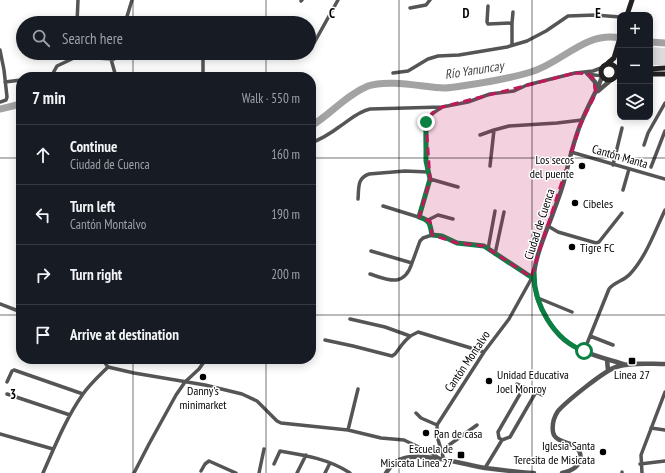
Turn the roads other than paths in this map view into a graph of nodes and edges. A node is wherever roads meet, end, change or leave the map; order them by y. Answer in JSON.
{"nodes":[{"id":1,"x":78,"y":0,"type":"edge"},
{"id":2,"x":132,"y":0,"type":"edge"},
{"id":3,"x":338,"y":0,"type":"edge"},
{"id":4,"x":430,"y":0,"type":"edge"},
{"id":5,"x":632,"y":0,"type":"edge"},
{"id":6,"x":488,"y":6,"type":"dead end"},
{"id":7,"x":410,"y":8,"type":"dead end"},
{"id":8,"x":513,"y":12,"type":"dead end"},
{"id":9,"x":628,"y":12,"type":"edge"},
{"id":10,"x":77,"y":16,"type":"edge"},
{"id":11,"x":127,"y":16,"type":"edge"},
{"id":12,"x":617,"y":17,"type":"edge"},
{"id":13,"x":512,"y":23,"type":"junction"},
{"id":14,"x":316,"y":39,"type":"edge"},
{"id":15,"x":512,"y":46,"type":"junction"},
{"id":16,"x":0,"y":50,"type":"edge"},
{"id":17,"x":617,"y":52,"type":"edge"},
{"id":18,"x":68,"y":60,"type":"edge"},
{"id":19,"x":111,"y":60,"type":"edge"},
{"id":20,"x":203,"y":60,"type":"edge"},
{"id":21,"x":608,"y":63,"type":"junction"},
{"id":22,"x":617,"y":67,"type":"edge"},
{"id":23,"x":601,"y":68,"type":"junction"},
{"id":24,"x":653,"y":68,"type":"edge"},
{"id":25,"x":665,"y":68,"type":"edge"},
{"id":26,"x":54,"y":72,"type":"edge"},
{"id":27,"x":115,"y":72,"type":"edge"},
{"id":28,"x":203,"y":72,"type":"edge"},
{"id":29,"x":582,"y":72,"type":"junction"},
{"id":30,"x":393,"y":73,"type":"dead end"},
{"id":31,"x":588,"y":74,"type":"junction"},
{"id":32,"x":653,"y":74,"type":"edge"},
{"id":33,"x":665,"y":74,"type":"edge"},
{"id":34,"x":602,"y":76,"type":"junction"},
{"id":35,"x":615,"y":78,"type":"edge"},
{"id":36,"x":16,"y":81,"type":"edge"},
{"id":37,"x":5,"y":82,"type":"junction"},
{"id":38,"x":596,"y":94,"type":"junction"},
{"id":39,"x":0,"y":102,"type":"edge"},
{"id":40,"x":665,"y":103,"type":"edge"},
{"id":41,"x":442,"y":107,"type":"junction"},
{"id":42,"x":582,"y":120,"type":"junction"},
{"id":43,"x":622,"y":128,"type":"dead end"},
{"id":44,"x":494,"y":130,"type":"junction"},
{"id":45,"x":665,"y":130,"type":"edge"},
{"id":46,"x":480,"y":135,"type":"dead end"},
{"id":47,"x":316,"y":140,"type":"edge"},
{"id":48,"x":644,"y":145,"type":"dead end"},
{"id":49,"x":571,"y":152,"type":"junction"},
{"id":50,"x":613,"y":165,"type":"junction"},
{"id":51,"x":490,"y":166,"type":"dead end"},
{"id":52,"x":651,"y":167,"type":"dead end"},
{"id":53,"x":629,"y":169,"type":"junction"},
{"id":54,"x":428,"y":172,"type":"junction"},
{"id":55,"x":430,"y":179,"type":"junction"},
{"id":56,"x":665,"y":179,"type":"edge"},
{"id":57,"x":458,"y":187,"type":"dead end"},
{"id":58,"x":623,"y":190,"type":"dead end"},
{"id":59,"x":358,"y":199,"type":"dead end"},
{"id":60,"x":383,"y":206,"type":"dead end"},
{"id":61,"x":665,"y":210,"type":"edge"},
{"id":62,"x":495,"y":211,"type":"dead end"},
{"id":63,"x":505,"y":213,"type":"dead end"},
{"id":64,"x":622,"y":213,"type":"dead end"},
{"id":65,"x":419,"y":217,"type":"junction"},
{"id":66,"x":453,"y":219,"type":"dead end"},
{"id":67,"x":428,"y":220,"type":"junction"},
{"id":68,"x":548,"y":226,"type":"junction"},
{"id":69,"x":432,"y":235,"type":"junction"},
{"id":70,"x":488,"y":249,"type":"junction"},
{"id":71,"x":371,"y":251,"type":"dead end"},
{"id":72,"x":496,"y":254,"type":"junction"},
{"id":73,"x":412,"y":263,"type":"junction"},
{"id":74,"x":370,"y":274,"type":"dead end"},
{"id":75,"x":532,"y":276,"type":"junction"},
{"id":76,"x":538,"y":298,"type":"junction"},
{"id":77,"x":0,"y":304,"type":"edge"},
{"id":78,"x":16,"y":310,"type":"edge"},
{"id":79,"x":572,"y":312,"type":"dead end"},
{"id":80,"x":350,"y":319,"type":"dead end"},
{"id":81,"x":410,"y":336,"type":"junction"},
{"id":82,"x":590,"y":336,"type":"junction"},
{"id":83,"x":324,"y":340,"type":"dead end"},
{"id":84,"x":614,"y":345,"type":"dead end"},
{"id":85,"x":584,"y":351,"type":"junction"},
{"id":86,"x":484,"y":352,"type":"junction"},
{"id":87,"x":607,"y":359,"type":"junction"},
{"id":88,"x":106,"y":364,"type":"edge"},
{"id":89,"x":202,"y":364,"type":"edge"},
{"id":90,"x":665,"y":364,"type":"edge"},
{"id":91,"x":626,"y":365,"type":"junction"},
{"id":92,"x":108,"y":367,"type":"junction"},
{"id":93,"x":608,"y":371,"type":"junction"},
{"id":94,"x":7,"y":382,"type":"dead end"},
{"id":95,"x":185,"y":382,"type":"junction"},
{"id":96,"x":517,"y":384,"type":"dead end"},
{"id":97,"x":524,"y":387,"type":"junction"},
{"id":98,"x":358,"y":389,"type":"dead end"},
{"id":99,"x":536,"y":392,"type":"junction"},
{"id":100,"x":665,"y":392,"type":"edge"},
{"id":101,"x":8,"y":394,"type":"dead end"},
{"id":102,"x":83,"y":394,"type":"junction"},
{"id":103,"x":542,"y":395,"type":"dead end"},
{"id":104,"x":416,"y":413,"type":"dead end"},
{"id":105,"x":70,"y":415,"type":"junction"},
{"id":106,"x":437,"y":425,"type":"junction"},
{"id":107,"x":477,"y":425,"type":"dead end"},
{"id":108,"x":651,"y":428,"type":"junction"},
{"id":109,"x":348,"y":430,"type":"junction"},
{"id":110,"x":665,"y":430,"type":"edge"},
{"id":111,"x":0,"y":434,"type":"edge"},
{"id":112,"x":502,"y":440,"type":"junction"},
{"id":113,"x":53,"y":449,"type":"junction"},
{"id":114,"x":264,"y":449,"type":"dead end"},
{"id":115,"x":442,"y":450,"type":"junction"},
{"id":116,"x":306,"y":456,"type":"junction"},
{"id":117,"x":443,"y":460,"type":"junction"},
{"id":118,"x":665,"y":461,"type":"edge"},
{"id":119,"x":330,"y":463,"type":"junction"},
{"id":120,"x":274,"y":464,"type":"dead end"},
{"id":121,"x":640,"y":464,"type":"junction"},
{"id":122,"x":485,"y":468,"type":"junction"},
{"id":123,"x":201,"y":471,"type":"dead end"},
{"id":124,"x":574,"y":471,"type":"edge"},
{"id":125,"x":43,"y":473,"type":"edge"},
{"id":126,"x":134,"y":473,"type":"edge"},
{"id":127,"x":236,"y":473,"type":"edge"},
{"id":128,"x":259,"y":473,"type":"edge"},
{"id":129,"x":297,"y":473,"type":"edge"},
{"id":130,"x":325,"y":473,"type":"edge"},
{"id":131,"x":350,"y":473,"type":"edge"},
{"id":132,"x":386,"y":473,"type":"edge"},
{"id":133,"x":534,"y":473,"type":"edge"},
{"id":134,"x":562,"y":473,"type":"edge"},
{"id":135,"x":642,"y":473,"type":"edge"}],
"edges":[{"from":1,"to":10,"type":"street"},
{"from":2,"to":11,"type":"street"},
{"from":3,"to":14,"type":"street"},
{"from":4,"to":7,"type":"street"},
{"from":5,"to":9,"type":"main road"},
{"from":6,"to":13,"type":"street"},
{"from":8,"to":13,"type":"street"},
{"from":12,"to":15,"type":"street"},
{"from":13,"to":15,"type":"street"},
{"from":15,"to":30,"type":"street"},
{"from":16,"to":37,"type":"street"},
{"from":17,"to":21,"type":"main road"},
{"from":18,"to":26,"type":"street"},
{"from":19,"to":27,"type":"street"},
{"from":20,"to":28,"type":"street"},
{"from":21,"to":22,"type":"main road"},
{"from":21,"to":23,"type":"main road"},
{"from":23,"to":29,"type":"street"},
{"from":23,"to":34,"type":"main road"},
{"from":24,"to":25,"type":"main road"},
{"from":29,"to":31,"type":"street"},
{"from":29,"to":41,"type":"street"},
{"from":31,"to":34,"type":"street"},
{"from":31,"to":38,"type":"street"},
{"from":32,"to":33,"type":"main road"},
{"from":34,"to":35,"type":"main road"},
{"from":34,"to":38,"type":"street","name":"Ciudad de Cuenca"},
{"from":35,"to":38,"type":"street","name":"Ciudad de Cuenca"},
{"from":36,"to":37,"type":"street"},
{"from":37,"to":39,"type":"street"},
{"from":38,"to":42,"type":"street","name":"Ciudad de Cuenca"},
{"from":40,"to":48,"type":"street"},
{"from":41,"to":47,"type":"street"},
{"from":41,"to":54,"type":"street"},
{"from":42,"to":44,"type":"street"},
{"from":42,"to":49,"type":"street","name":"Ciudad de Cuenca"},
{"from":43,"to":50,"type":"street"},
{"from":44,"to":46,"type":"street"},
{"from":44,"to":51,"type":"street"},
{"from":45,"to":52,"type":"street"},
{"from":49,"to":50,"type":"street","name":"Cantón Manta"},
{"from":49,"to":68,"type":"street","name":"Ciudad de Cuenca"},
{"from":50,"to":53,"type":"street","name":"Cantón Manta"},
{"from":53,"to":56,"type":"street","name":"Cantón Manta"},
{"from":53,"to":58,"type":"street"},
{"from":54,"to":55,"type":"street"},
{"from":54,"to":59,"type":"street"},
{"from":55,"to":57,"type":"street"},
{"from":55,"to":65,"type":"street"},
{"from":60,"to":65,"type":"street"},
{"from":61,"to":82,"type":"street"},
{"from":62,"to":70,"type":"street"},
{"from":63,"to":72,"type":"street"},
{"from":64,"to":68,"type":"street"},
{"from":65,"to":67,"type":"street"},
{"from":66,"to":67,"type":"street"},
{"from":67,"to":69,"type":"street"},
{"from":68,"to":75,"type":"street","name":"Ciudad de Cuenca"},
{"from":69,"to":70,"type":"street"},
{"from":69,"to":73,"type":"street"},
{"from":70,"to":72,"type":"street"},
{"from":71,"to":73,"type":"street"},
{"from":72,"to":75,"type":"street"},
{"from":73,"to":74,"type":"street"},
{"from":75,"to":76,"type":"street","name":"Ciudad de Cuenca"},
{"from":75,"to":86,"type":"street","name":"Cantón Montalvo"},
{"from":76,"to":79,"type":"street"},
{"from":76,"to":85,"type":"street","name":"Ciudad de Cuenca"},
{"from":77,"to":78,"type":"street"},
{"from":80,"to":81,"type":"street"},
{"from":81,"to":83,"type":"street"},
{"from":81,"to":86,"type":"street"},
{"from":82,"to":84,"type":"street"},
{"from":82,"to":85,"type":"street"},
{"from":85,"to":87,"type":"street","name":"Ciudad de Cuenca"},
{"from":86,"to":106,"type":"street","name":"Cantón Montalvo"},
{"from":87,"to":91,"type":"street","name":"Ciudad de Cuenca"},
{"from":87,"to":93,"type":"street"},
{"from":88,"to":92,"type":"street"},
{"from":89,"to":95,"type":"street"},
{"from":90,"to":91,"type":"street"},
{"from":91,"to":93,"type":"street"},
{"from":92,"to":95,"type":"street"},
{"from":92,"to":102,"type":"street"},
{"from":93,"to":124,"type":"street"},
{"from":94,"to":102,"type":"street"},
{"from":95,"to":109,"type":"street"},
{"from":95,"to":126,"type":"street"},
{"from":96,"to":97,"type":"street"},
{"from":97,"to":99,"type":"street"},
{"from":97,"to":112,"type":"street"},
{"from":98,"to":109,"type":"street"},
{"from":99,"to":103,"type":"street"},
{"from":99,"to":112,"type":"street"},
{"from":100,"to":108,"type":"street"},
{"from":101,"to":105,"type":"street"},
{"from":102,"to":105,"type":"street"},
{"from":104,"to":106,"type":"street"},
{"from":105,"to":113,"type":"street"},
{"from":106,"to":115,"type":"street"},
{"from":107,"to":115,"type":"street"},
{"from":108,"to":110,"type":"street"},
{"from":108,"to":121,"type":"street"},
{"from":109,"to":117,"type":"street"},
{"from":111,"to":113,"type":"street"},
{"from":112,"to":122,"type":"street"},
{"from":113,"to":125,"type":"street"},
{"from":114,"to":128,"type":"street"},
{"from":115,"to":117,"type":"street"},
{"from":116,"to":119,"type":"street"},
{"from":116,"to":120,"type":"street"},
{"from":116,"to":129,"type":"street"},
{"from":117,"to":122,"type":"street"},
{"from":117,"to":132,"type":"street"},
{"from":118,"to":121,"type":"street"},
{"from":119,"to":130,"type":"street"},
{"from":119,"to":131,"type":"street"},
{"from":121,"to":135,"type":"street"},
{"from":122,"to":133,"type":"street"},
{"from":123,"to":127,"type":"street"},
{"from":124,"to":134,"type":"street"}]}
